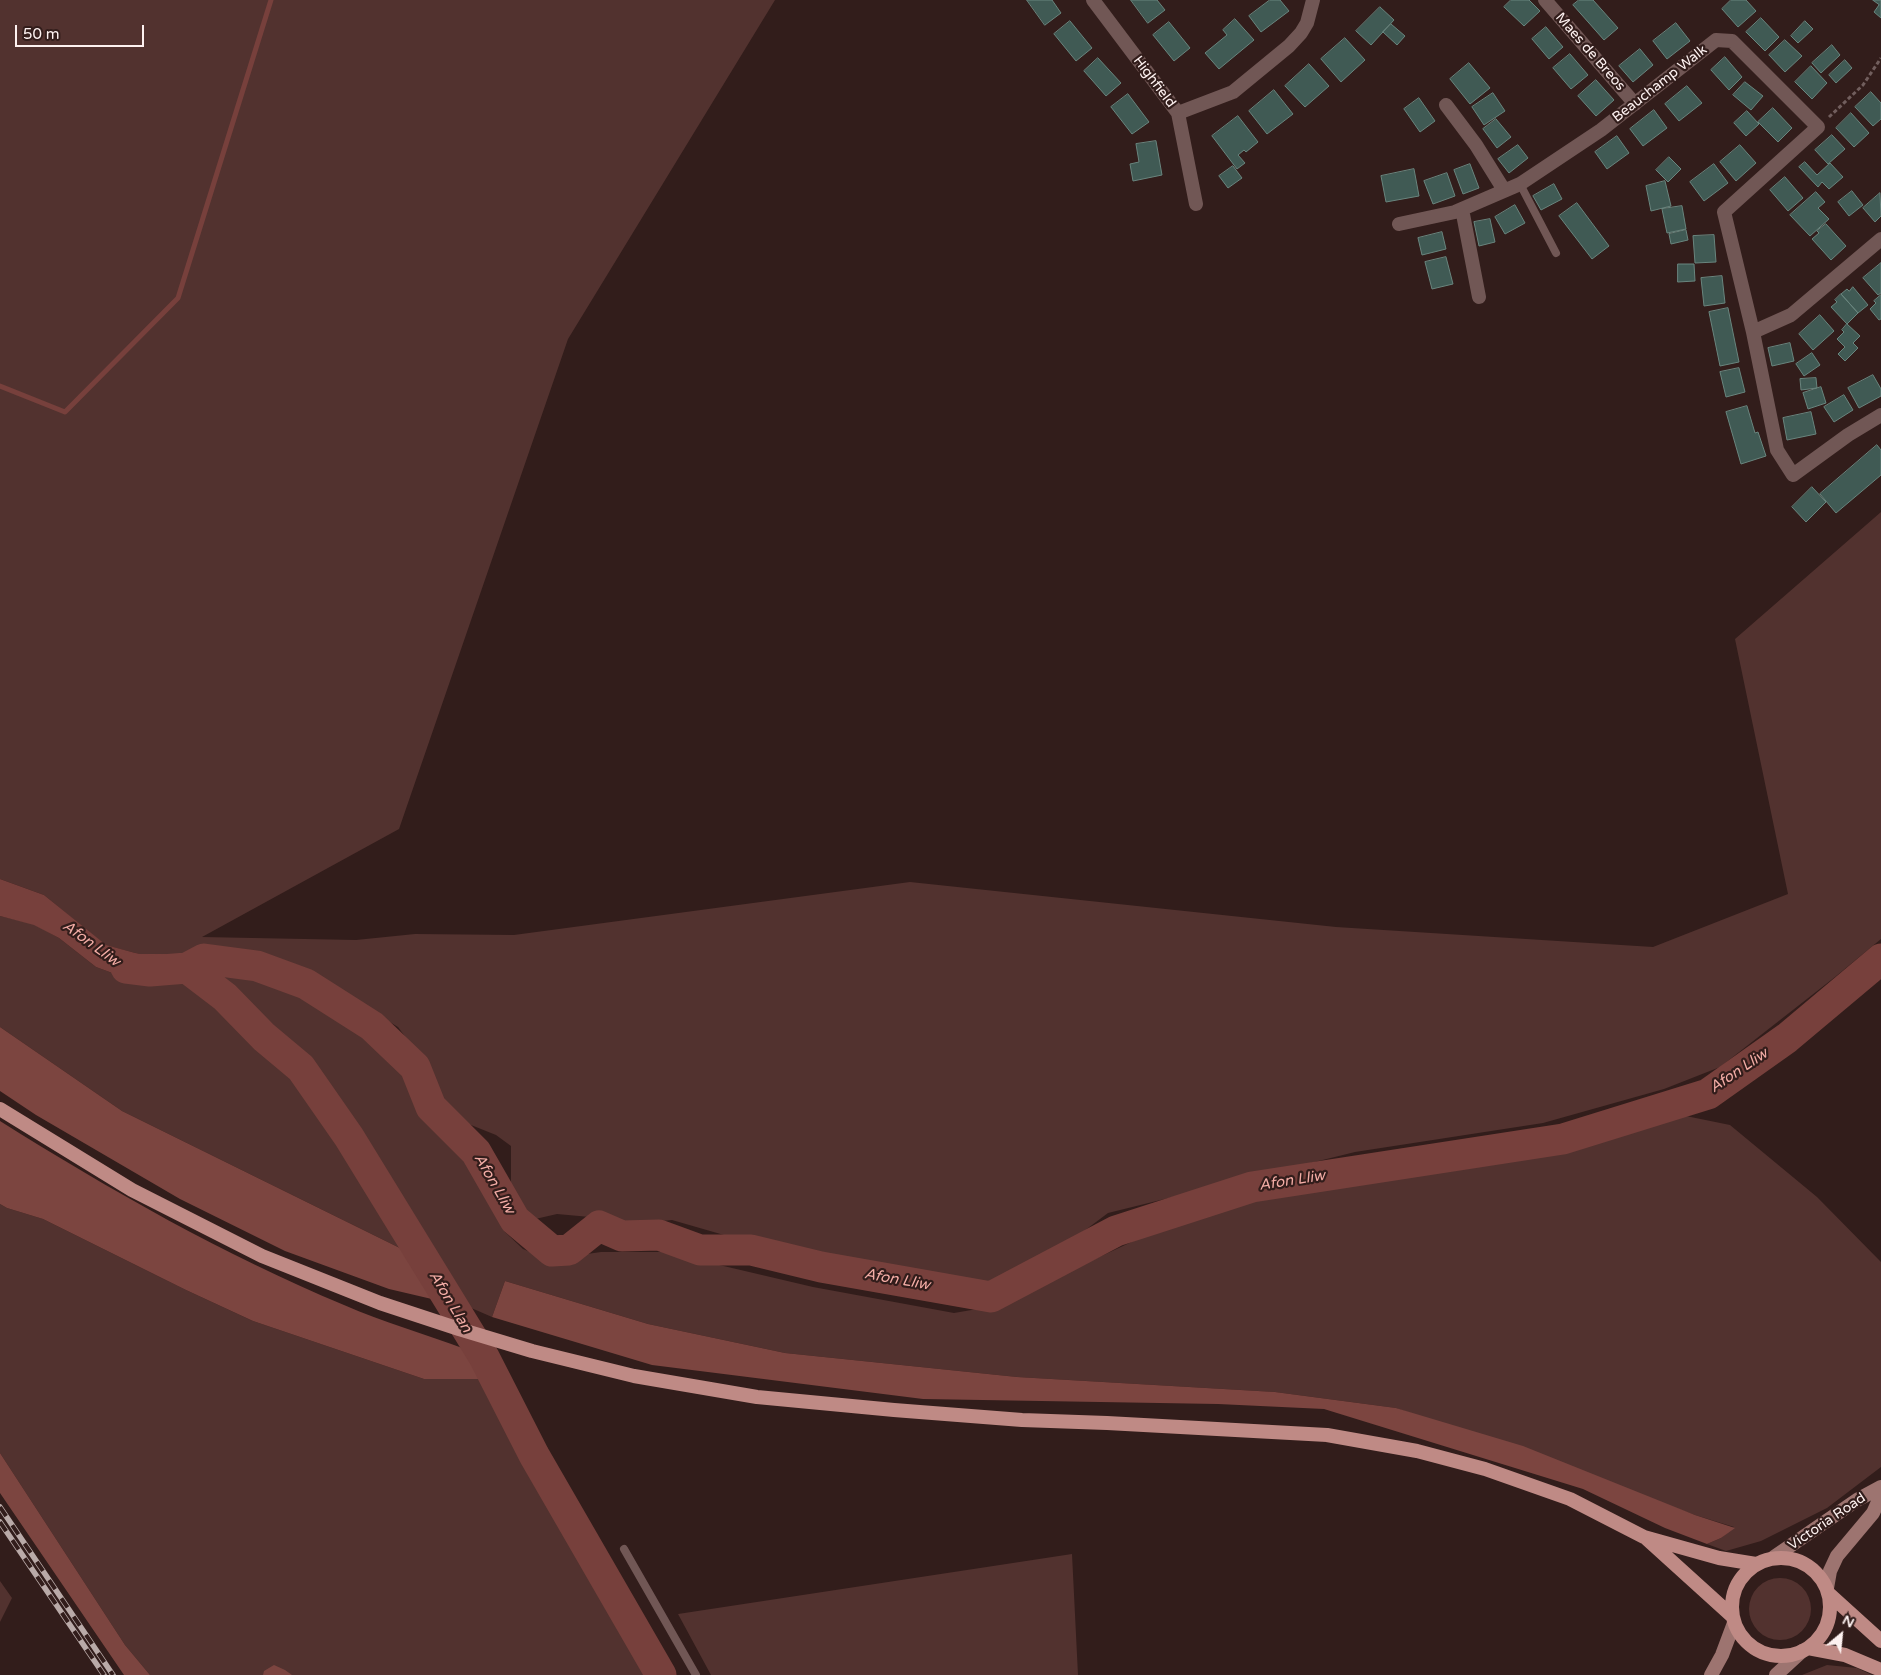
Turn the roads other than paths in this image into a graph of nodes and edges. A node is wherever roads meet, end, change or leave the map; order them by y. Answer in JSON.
{"nodes":[{"id":1,"x":1093,"y":0,"type":"edge"},
{"id":2,"x":1313,"y":0,"type":"edge"},
{"id":3,"x":1545,"y":0,"type":"edge"},
{"id":4,"x":1634,"y":104,"type":"junction"},
{"id":5,"x":1446,"y":105,"type":"dead end"},
{"id":6,"x":1178,"y":113,"type":"junction"},
{"id":7,"x":1520,"y":184,"type":"junction"},
{"id":8,"x":1504,"y":190,"type":"junction"},
{"id":9,"x":1196,"y":204,"type":"dead end"},
{"id":10,"x":1462,"y":209,"type":"junction"},
{"id":11,"x":1399,"y":224,"type":"dead end"},
{"id":12,"x":1881,"y":239,"type":"edge"},
{"id":13,"x":1556,"y":253,"type":"dead end"},
{"id":14,"x":1479,"y":297,"type":"dead end"},
{"id":15,"x":1753,"y":332,"type":"junction"},
{"id":16,"x":1881,"y":415,"type":"edge"},
{"id":17,"x":0,"y":1110,"type":"edge"},
{"id":18,"x":1881,"y":1487,"type":"edge"},
{"id":19,"x":1881,"y":1495,"type":"edge"},
{"id":20,"x":1644,"y":1537,"type":"junction"},
{"id":21,"x":624,"y":1549,"type":"dead end"},
{"id":22,"x":1774,"y":1557,"type":"junction"},
{"id":23,"x":1756,"y":1564,"type":"junction"},
{"id":24,"x":1827,"y":1591,"type":"junction"},
{"id":25,"x":1733,"y":1619,"type":"junction"},
{"id":26,"x":1881,"y":1640,"type":"edge"},
{"id":27,"x":1805,"y":1650,"type":"junction"},
{"id":28,"x":1881,"y":1670,"type":"edge"},
{"id":29,"x":696,"y":1675,"type":"edge"},
{"id":30,"x":1711,"y":1675,"type":"edge"},
{"id":31,"x":1776,"y":1675,"type":"edge"}],
"edges":[{"from":1,"to":6,"type":"street","name":"Highfield"},
{"from":2,"to":6,"type":"street"},
{"from":3,"to":4,"type":"street","name":"Maes de Breos"},
{"from":4,"to":7,"type":"street","name":"Beauchamp Walk"},
{"from":4,"to":15,"type":"street","name":"Beauchamp Walk"},
{"from":5,"to":8,"type":"street"},
{"from":6,"to":9,"type":"street","name":"Highfield"},
{"from":7,"to":8,"type":"street","name":"Beauchamp Walk"},
{"from":7,"to":13,"type":"lane"},
{"from":8,"to":10,"type":"street","name":"Beauchamp Walk"},
{"from":10,"to":11,"type":"street","name":"Beauchamp Walk"},
{"from":10,"to":14,"type":"street"},
{"from":12,"to":15,"type":"street"},
{"from":15,"to":16,"type":"street"},
{"from":17,"to":20,"type":"main road"},
{"from":18,"to":22,"type":"main road","name":"Victoria Road"},
{"from":19,"to":24,"type":"main road","name":"Victoria Road"},
{"from":20,"to":23,"type":"main road"},
{"from":20,"to":25,"type":"main road"},
{"from":21,"to":29,"type":"lane"},
{"from":22,"to":23,"type":"main road"},
{"from":22,"to":24,"type":"main road"},
{"from":23,"to":25,"type":"main road"},
{"from":24,"to":26,"type":"main road"},
{"from":24,"to":27,"type":"main road"},
{"from":25,"to":27,"type":"main road"},
{"from":25,"to":30,"type":"main road"},
{"from":27,"to":28,"type":"main road"},
{"from":27,"to":31,"type":"main road"}]}
